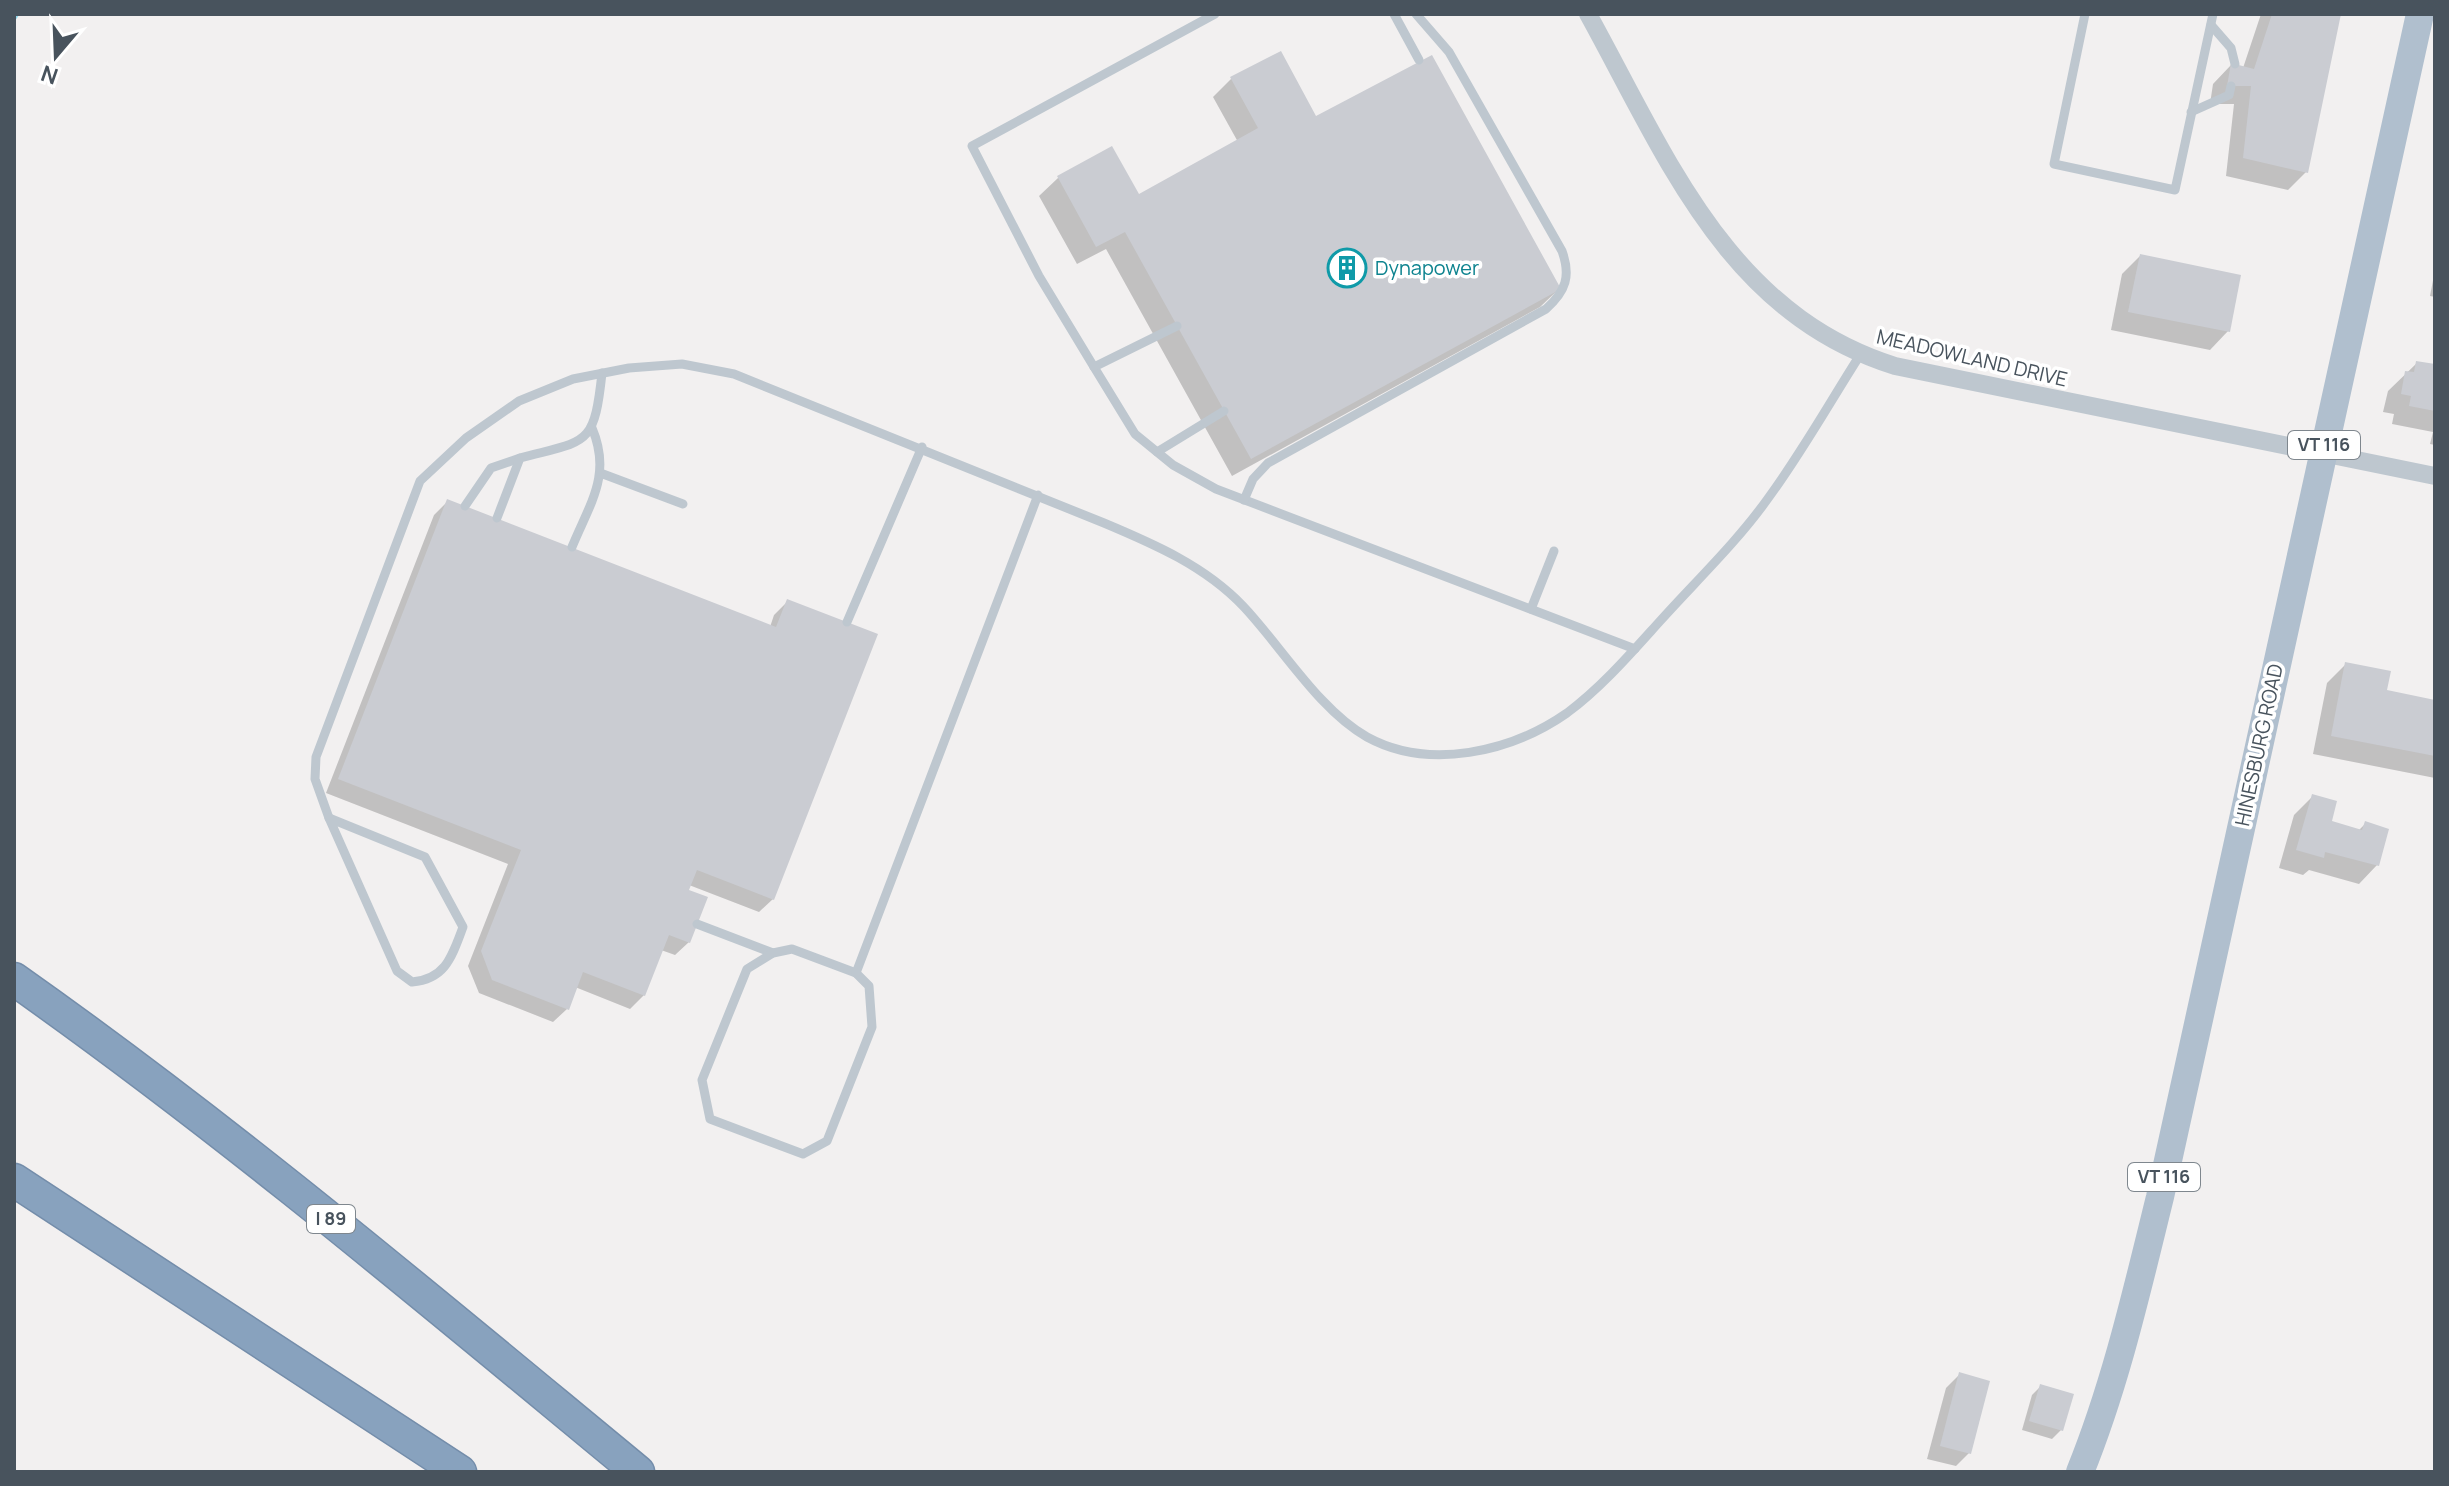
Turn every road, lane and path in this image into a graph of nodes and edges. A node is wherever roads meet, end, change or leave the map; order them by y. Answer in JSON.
{"nodes":[{"id":1,"x":1215,"y":14,"type":"edge"},
{"id":2,"x":1394,"y":14,"type":"edge"},
{"id":3,"x":1416,"y":14,"type":"edge"},
{"id":4,"x":1588,"y":14,"type":"edge"},
{"id":5,"x":2085,"y":14,"type":"edge"},
{"id":6,"x":2213,"y":14,"type":"edge"},
{"id":7,"x":2420,"y":14,"type":"edge"},
{"id":8,"x":2211,"y":25,"type":"junction"},
{"id":9,"x":1419,"y":60,"type":"dead end"},
{"id":10,"x":2235,"y":64,"type":"dead end"},
{"id":11,"x":2231,"y":86,"type":"dead end"},
{"id":12,"x":2191,"y":112,"type":"junction"},
{"id":13,"x":1177,"y":326,"type":"dead end"},
{"id":14,"x":1860,"y":355,"type":"junction"},
{"id":15,"x":1094,"y":367,"type":"junction"},
{"id":16,"x":602,"y":373,"type":"junction"},
{"id":17,"x":1224,"y":411,"type":"dead end"},
{"id":18,"x":592,"y":428,"type":"junction"},
{"id":19,"x":922,"y":447,"type":"junction"},
{"id":20,"x":1157,"y":452,"type":"junction"},
{"id":21,"x":2323,"y":453,"type":"junction"},
{"id":22,"x":520,"y":458,"type":"junction"},
{"id":23,"x":603,"y":474,"type":"junction"},
{"id":24,"x":2435,"y":476,"type":"edge"},
{"id":25,"x":1038,"y":495,"type":"junction"},
{"id":26,"x":1244,"y":500,"type":"junction"},
{"id":27,"x":683,"y":504,"type":"dead end"},
{"id":28,"x":465,"y":506,"type":"dead end"},
{"id":29,"x":497,"y":518,"type":"dead end"},
{"id":30,"x":572,"y":547,"type":"dead end"},
{"id":31,"x":1554,"y":551,"type":"dead end"},
{"id":32,"x":1531,"y":609,"type":"junction"},
{"id":33,"x":847,"y":622,"type":"dead end"},
{"id":34,"x":1635,"y":649,"type":"junction"},
{"id":35,"x":329,"y":818,"type":"junction"},
{"id":36,"x":697,"y":924,"type":"dead end"},
{"id":37,"x":773,"y":953,"type":"junction"},
{"id":38,"x":856,"y":973,"type":"junction"},
{"id":39,"x":14,"y":979,"type":"edge"},
{"id":40,"x":14,"y":1180,"type":"edge"},
{"id":41,"x":460,"y":1472,"type":"edge"},
{"id":42,"x":638,"y":1472,"type":"edge"},
{"id":43,"x":2080,"y":1472,"type":"edge"}],
"edges":[{"from":1,"to":15,"type":"lane"},
{"from":2,"to":9,"type":"lane"},
{"from":3,"to":26,"type":"lane"},
{"from":4,"to":14,"type":"street","name":"MEADOWLAND DRIVE"},
{"from":5,"to":12,"type":"lane"},
{"from":6,"to":8,"type":"lane"},
{"from":7,"to":21,"type":"main road","name":"HINESBURG ROAD","number":"VT 116"},
{"from":8,"to":10,"type":"lane"},
{"from":8,"to":12,"type":"lane"},
{"from":11,"to":12,"type":"lane"},
{"from":13,"to":15,"type":"lane"},
{"from":14,"to":21,"type":"street","name":"MEADOWLAND DRIVE"},
{"from":14,"to":34,"type":"lane"},
{"from":15,"to":20,"type":"lane"},
{"from":16,"to":18,"type":"lane"},
{"from":16,"to":19,"type":"lane"},
{"from":16,"to":35,"type":"lane"},
{"from":17,"to":20,"type":"lane"},
{"from":18,"to":22,"type":"lane"},
{"from":18,"to":23,"type":"lane"},
{"from":19,"to":25,"type":"lane"},
{"from":19,"to":33,"type":"lane"},
{"from":20,"to":26,"type":"lane"},
{"from":21,"to":24,"type":"street","name":"MEADOWLAND DRIVE"},
{"from":21,"to":43,"type":"main road","name":"HINESBURG ROAD","number":"VT 116"},
{"from":22,"to":28,"type":"lane"},
{"from":22,"to":29,"type":"lane"},
{"from":23,"to":27,"type":"lane"},
{"from":23,"to":30,"type":"lane"},
{"from":25,"to":34,"type":"lane"},
{"from":25,"to":38,"type":"lane"},
{"from":26,"to":32,"type":"lane"},
{"from":31,"to":32,"type":"lane"},
{"from":32,"to":34,"type":"lane"},
{"from":35,"to":35,"type":"lane"},
{"from":36,"to":37,"type":"lane"},
{"from":37,"to":38,"type":"lane"},
{"from":37,"to":38,"type":"lane"},
{"from":39,"to":42,"type":"highway","number":"I 89"},
{"from":40,"to":41,"type":"highway"}]}
